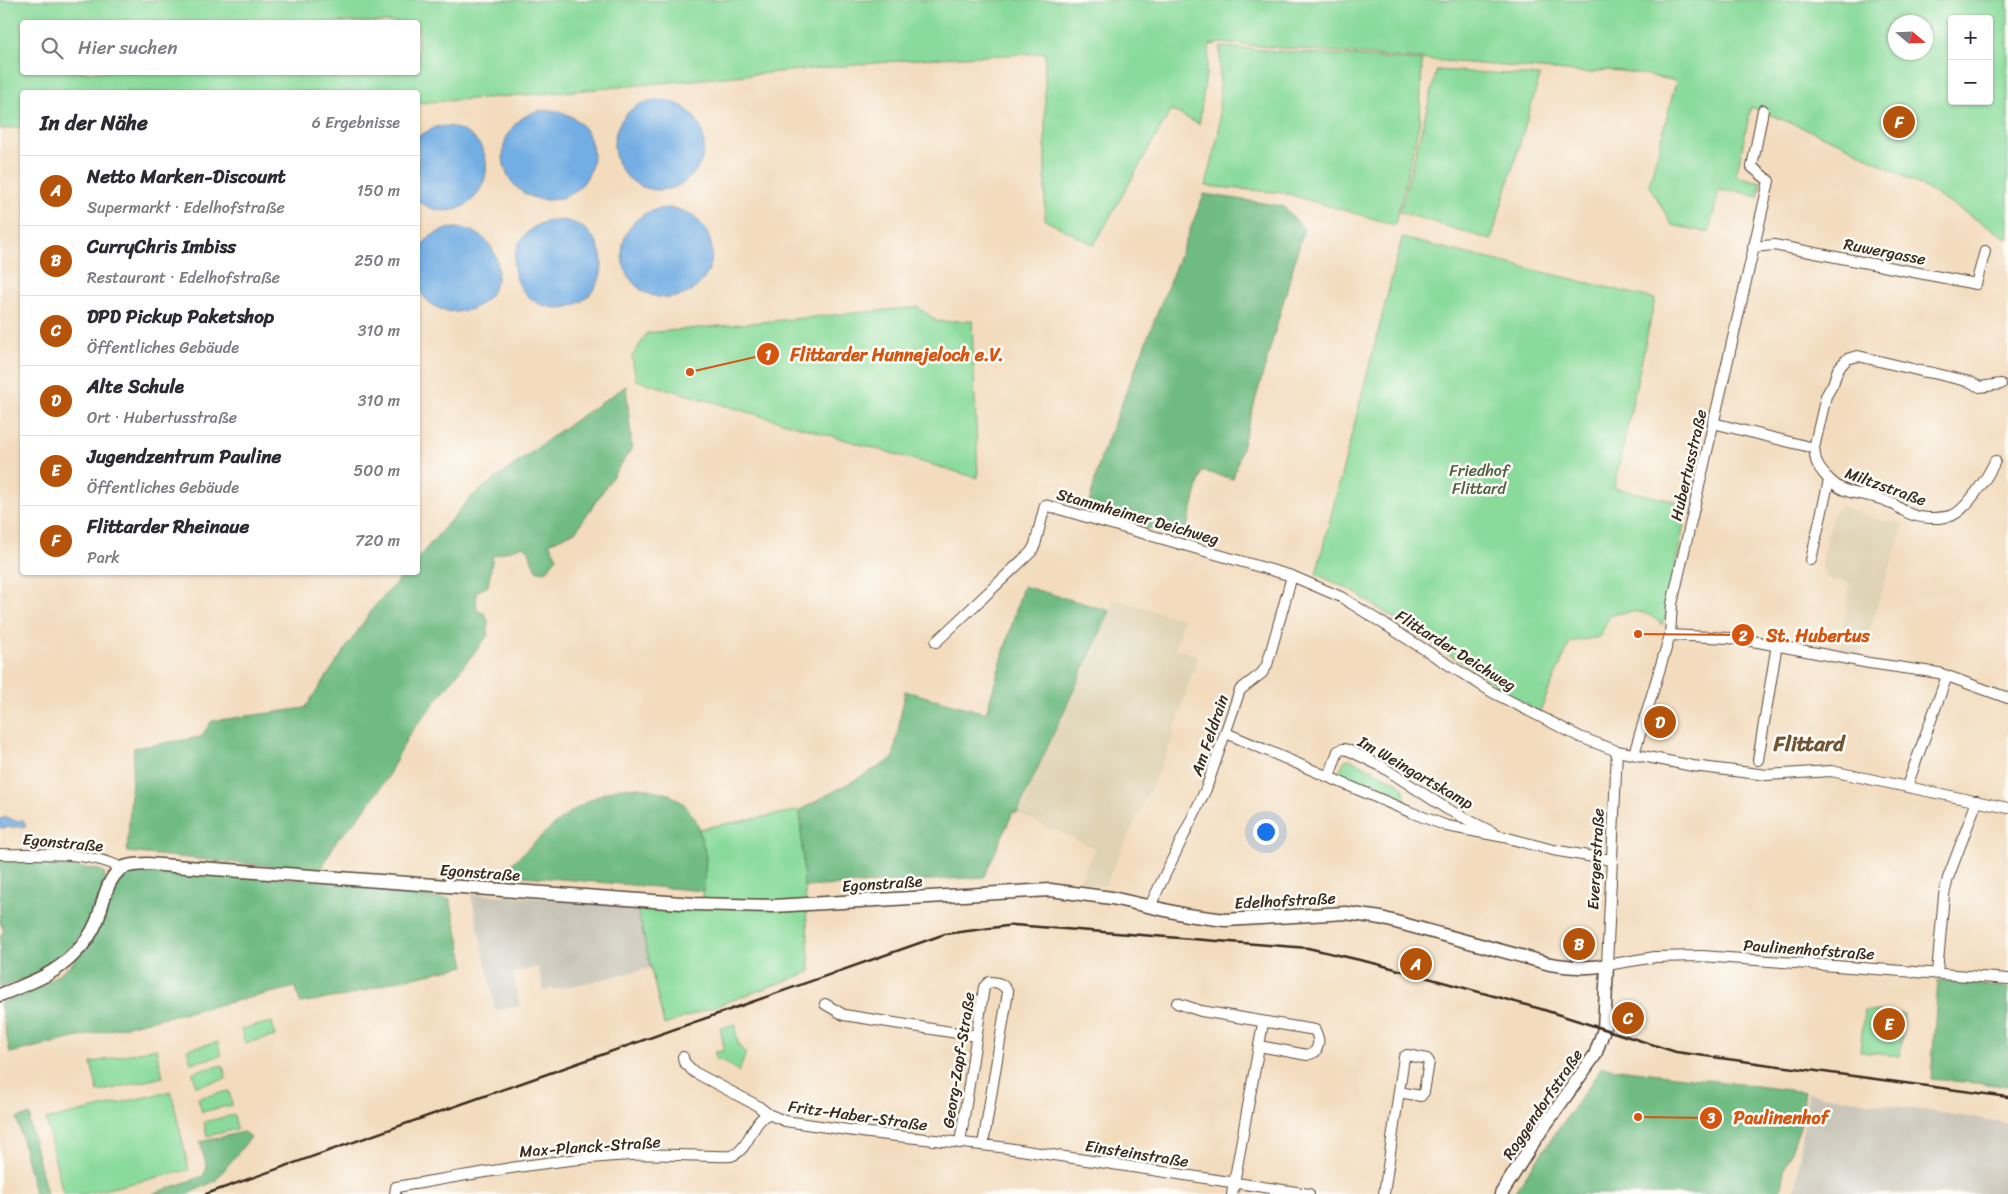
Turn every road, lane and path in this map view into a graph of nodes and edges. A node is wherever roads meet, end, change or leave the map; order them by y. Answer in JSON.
{"nodes":[{"id":1,"x":1763,"y":110,"type":"dead end"},
{"id":2,"x":1753,"y":246,"type":"junction"},
{"id":3,"x":1984,"y":251,"type":"dead end"},
{"id":4,"x":2001,"y":384,"type":"dead end"},
{"id":5,"x":1713,"y":423,"type":"junction"},
{"id":6,"x":1814,"y":448,"type":"junction"},
{"id":7,"x":1996,"y":461,"type":"dead end"},
{"id":8,"x":1830,"y":480,"type":"junction"},
{"id":9,"x":1811,"y":560,"type":"dead end"},
{"id":10,"x":1292,"y":576,"type":"junction"},
{"id":11,"x":1309,"y":582,"type":"joint"},
{"id":12,"x":1670,"y":635,"type":"junction"},
{"id":13,"x":936,"y":642,"type":"dead end"},
{"id":14,"x":1777,"y":644,"type":"junction"},
{"id":15,"x":1946,"y":676,"type":"junction"},
{"id":16,"x":2008,"y":698,"type":"edge"},
{"id":17,"x":1226,"y":734,"type":"junction"},
{"id":18,"x":1617,"y":751,"type":"junction"},
{"id":19,"x":1634,"y":754,"type":"junction"},
{"id":20,"x":1758,"y":760,"type":"dead end"},
{"id":21,"x":1329,"y":777,"type":"junction"},
{"id":22,"x":1907,"y":786,"type":"junction"},
{"id":23,"x":1977,"y":801,"type":"junction"},
{"id":24,"x":2008,"y":808,"type":"edge"},
{"id":25,"x":1504,"y":838,"type":"junction"},
{"id":26,"x":0,"y":854,"type":"edge"},
{"id":27,"x":1611,"y":860,"type":"junction"},
{"id":28,"x":122,"y":868,"type":"junction"},
{"id":29,"x":960,"y":894,"type":"joint"},
{"id":30,"x":1150,"y":906,"type":"junction"},
{"id":31,"x":1607,"y":965,"type":"junction"},
{"id":32,"x":1937,"y":973,"type":"junction"},
{"id":33,"x":2008,"y":979,"type":"edge"},
{"id":34,"x":0,"y":996,"type":"edge"},
{"id":35,"x":1177,"y":1003,"type":"dead end"},
{"id":36,"x":825,"y":1004,"type":"dead end"},
{"id":37,"x":1263,"y":1023,"type":"junction"},
{"id":38,"x":1604,"y":1029,"type":"joint"},
{"id":39,"x":976,"y":1036,"type":"junction"},
{"id":40,"x":1259,"y":1046,"type":"junction"},
{"id":41,"x":683,"y":1057,"type":"dead end"},
{"id":42,"x":1399,"y":1092,"type":"dead end"},
{"id":43,"x":768,"y":1114,"type":"junction"},
{"id":44,"x":960,"y":1143,"type":"junction"},
{"id":45,"x":983,"y":1145,"type":"junction"},
{"id":46,"x":1235,"y":1182,"type":"junction"},
{"id":47,"x":396,"y":1190,"type":"edge"},
{"id":48,"x":1232,"y":1194,"type":"edge"},
{"id":49,"x":1309,"y":1194,"type":"edge"},
{"id":50,"x":1384,"y":1194,"type":"edge"},
{"id":51,"x":1501,"y":1194,"type":"edge"}],
"edges":[{"from":1,"to":2,"type":"street","name":"Hubertusstraße"},
{"from":2,"to":3,"type":"street","name":"Ruwergasse"},
{"from":2,"to":5,"type":"street","name":"Hubertusstraße"},
{"from":4,"to":6,"type":"street"},
{"from":5,"to":6,"type":"street"},
{"from":5,"to":12,"type":"street","name":"Hubertusstraße"},
{"from":6,"to":8,"type":"street","name":"Miltzstraße"},
{"from":7,"to":8,"type":"street","name":"Miltzstraße"},
{"from":8,"to":9,"type":"street","name":"Miltzstraße"},
{"from":10,"to":11,"type":"street","name":"Stammheimer Deichweg"},
{"from":10,"to":13,"type":"street","name":"Stammheimer Deichweg"},
{"from":10,"to":17,"type":"street","name":"Am Feldrain"},
{"from":11,"to":18,"type":"street","name":"Flittarder Deichweg"},
{"from":12,"to":14,"type":"street"},
{"from":12,"to":19,"type":"street","name":"Hubertusstraße"},
{"from":14,"to":15,"type":"street"},
{"from":14,"to":20,"type":"street"},
{"from":15,"to":16,"type":"street"},
{"from":15,"to":22,"type":"street"},
{"from":17,"to":21,"type":"street","name":"Im Weingartskamp"},
{"from":17,"to":30,"type":"street","name":"Am Feldrain"},
{"from":18,"to":19,"type":"street","name":"Flittarder Deichweg"},
{"from":18,"to":27,"type":"street","name":"Evergerstraße"},
{"from":19,"to":22,"type":"street","name":"Flittarder Deichweg"},
{"from":21,"to":25,"type":"street","name":"Im Weingartskamp"},
{"from":21,"to":25,"type":"street","name":"Im Weingartskamp"},
{"from":22,"to":23,"type":"street","name":"Flittarder Deichweg"},
{"from":23,"to":24,"type":"street","name":"Flittarder Deichweg"},
{"from":23,"to":32,"type":"street"},
{"from":25,"to":27,"type":"street","name":"Im Weingartskamp"},
{"from":26,"to":28,"type":"street","name":"Egonstraße"},
{"from":27,"to":31,"type":"street","name":"Evergerstraße"},
{"from":28,"to":29,"type":"street","name":"Egonstraße"},
{"from":28,"to":34,"type":"street"},
{"from":29,"to":30,"type":"street","name":"Edelhofstraße"},
{"from":30,"to":31,"type":"street","name":"Edelhofstraße"},
{"from":31,"to":32,"type":"street","name":"Paulinenhofstraße"},
{"from":31,"to":38,"type":"street","name":"Evergerstraße"},
{"from":32,"to":33,"type":"street","name":"Paulinenhofstraße"},
{"from":35,"to":37,"type":"street"},
{"from":36,"to":39,"type":"street"},
{"from":37,"to":40,"type":"street"},
{"from":37,"to":40,"type":"street"},
{"from":38,"to":51,"type":"street","name":"Roggendorfstraße"},
{"from":39,"to":44,"type":"street","name":"Georg-Zapf-Straße"},
{"from":39,"to":45,"type":"street","name":"Georg-Zapf-Straße"},
{"from":40,"to":46,"type":"street"},
{"from":41,"to":43,"type":"street","name":"Fritz-Haber-Straße"},
{"from":42,"to":50,"type":"street"},
{"from":43,"to":44,"type":"street","name":"Fritz-Haber-Straße"},
{"from":43,"to":47,"type":"street","name":"Max-Planck-Straße"},
{"from":44,"to":45,"type":"street","name":"Einsteinstraße"},
{"from":45,"to":46,"type":"street","name":"Einsteinstraße"},
{"from":46,"to":48,"type":"street"},
{"from":46,"to":49,"type":"street","name":"Einsteinstraße"}]}
